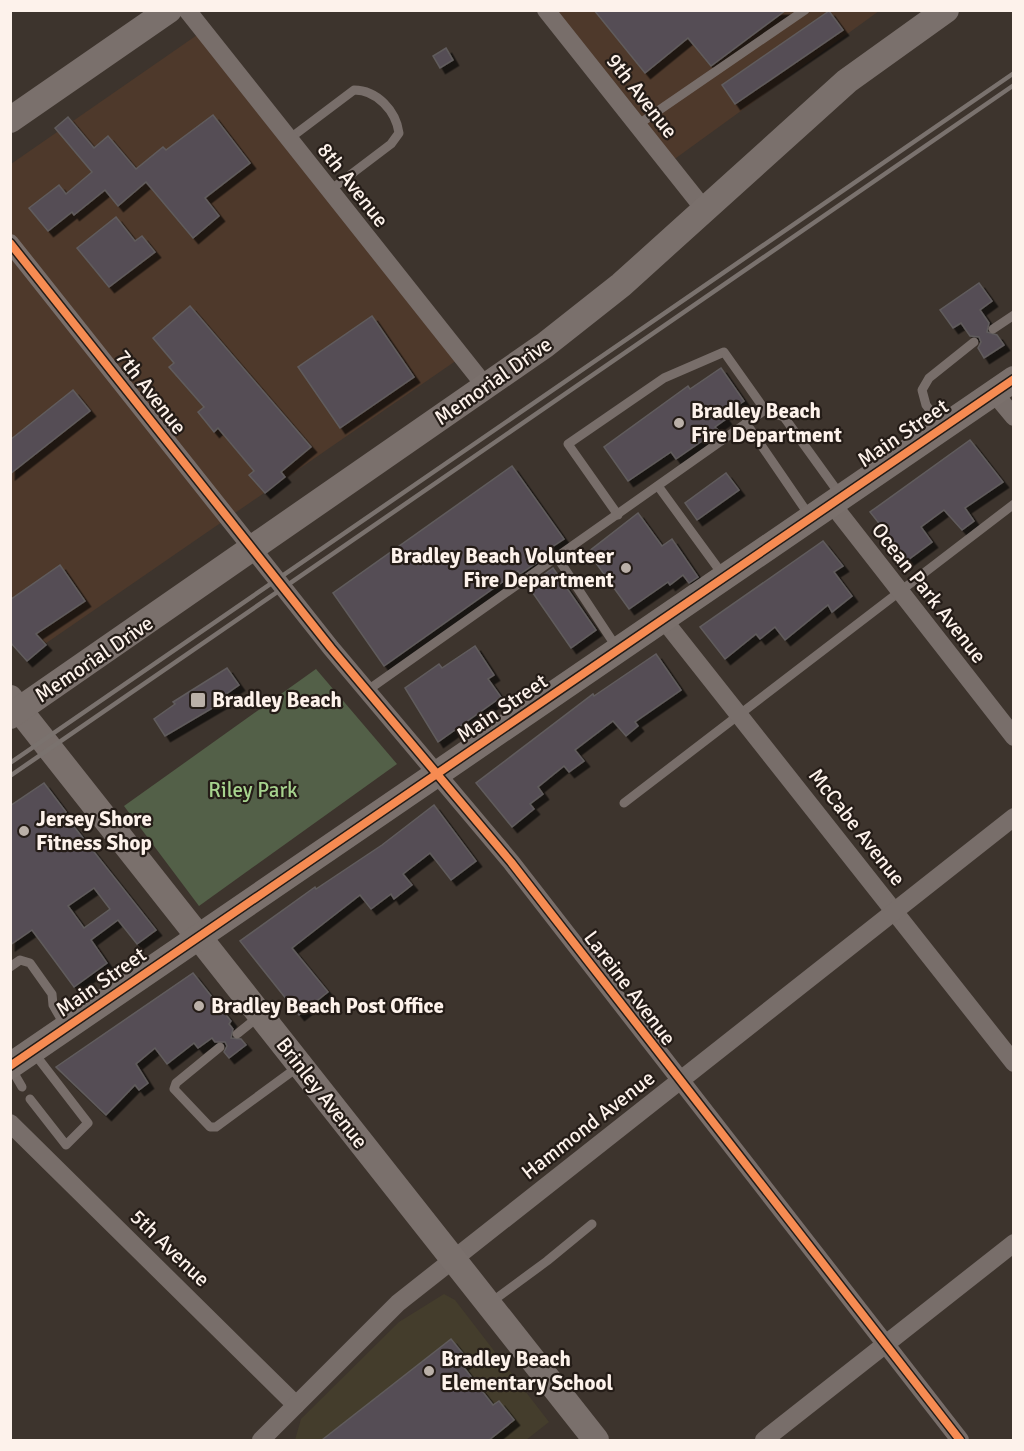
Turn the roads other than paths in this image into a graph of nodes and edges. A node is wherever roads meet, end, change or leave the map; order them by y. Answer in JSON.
{"nodes":[{"id":1,"x":169,"y":10,"type":"edge"},
{"id":2,"x":187,"y":10,"type":"edge"},
{"id":3,"x":546,"y":10,"type":"edge"},
{"id":4,"x":805,"y":10,"type":"edge"},
{"id":5,"x":946,"y":10,"type":"edge"},
{"id":6,"x":10,"y":120,"type":"edge"},
{"id":7,"x":636,"y":126,"type":"junction"},
{"id":8,"x":289,"y":139,"type":"junction"},
{"id":9,"x":329,"y":191,"type":"junction"},
{"id":10,"x":704,"y":209,"type":"junction"},
{"id":11,"x":10,"y":243,"type":"edge"},
{"id":12,"x":1014,"y":315,"type":"edge"},
{"id":13,"x":993,"y":329,"type":"dead end"},
{"id":14,"x":974,"y":342,"type":"dead end"},
{"id":15,"x":1004,"y":386,"type":"edge"},
{"id":16,"x":486,"y":387,"type":"junction"},
{"id":17,"x":765,"y":410,"type":"junction"},
{"id":18,"x":1014,"y":417,"type":"edge"},
{"id":19,"x":746,"y":423,"type":"junction"},
{"id":20,"x":943,"y":428,"type":"junction"},
{"id":21,"x":658,"y":486,"type":"junction"},
{"id":22,"x":1014,"y":504,"type":"edge"},
{"id":23,"x":828,"y":506,"type":"junction"},
{"id":24,"x":618,"y":515,"type":"junction"},
{"id":25,"x":258,"y":556,"type":"junction"},
{"id":26,"x":557,"y":557,"type":"junction"},
{"id":27,"x":725,"y":577,"type":"junction"},
{"id":28,"x":899,"y":592,"type":"junction"},
{"id":29,"x":663,"y":619,"type":"junction"},
{"id":30,"x":619,"y":650,"type":"junction"},
{"id":31,"x":368,"y":690,"type":"junction"},
{"id":32,"x":14,"y":708,"type":"edge"},
{"id":33,"x":740,"y":715,"type":"junction"},
{"id":34,"x":1014,"y":737,"type":"edge"},
{"id":35,"x":437,"y":773,"type":"junction"},
{"id":36,"x":624,"y":803,"type":"dead end"},
{"id":37,"x":1014,"y":817,"type":"edge"},
{"id":38,"x":894,"y":911,"type":"junction"},
{"id":39,"x":199,"y":937,"type":"junction"},
{"id":40,"x":10,"y":967,"type":"edge"},
{"id":41,"x":260,"y":1015,"type":"junction"},
{"id":42,"x":66,"y":1028,"type":"junction"},
{"id":43,"x":237,"y":1034,"type":"dead end"},
{"id":44,"x":220,"y":1047,"type":"dead end"},
{"id":45,"x":32,"y":1052,"type":"junction"},
{"id":46,"x":1014,"y":1063,"type":"edge"},
{"id":47,"x":300,"y":1065,"type":"junction"},
{"id":48,"x":14,"y":1073,"type":"edge"},
{"id":49,"x":679,"y":1081,"type":"junction"},
{"id":50,"x":30,"y":1099,"type":"dead end"},
{"id":51,"x":10,"y":1123,"type":"edge"},
{"id":52,"x":592,"y":1224,"type":"dead end"},
{"id":53,"x":1014,"y":1243,"type":"edge"},
{"id":54,"x":453,"y":1259,"type":"junction"},
{"id":55,"x":488,"y":1304,"type":"junction"},
{"id":56,"x":885,"y":1344,"type":"junction"},
{"id":57,"x":296,"y":1405,"type":"junction"},
{"id":58,"x":261,"y":1440,"type":"edge"},
{"id":59,"x":596,"y":1440,"type":"edge"},
{"id":60,"x":764,"y":1440,"type":"edge"},
{"id":61,"x":960,"y":1440,"type":"edge"}],
"edges":[{"from":1,"to":6,"type":"street"},
{"from":2,"to":8,"type":"street","name":"8th Avenue"},
{"from":3,"to":7,"type":"street","name":"9th Avenue"},
{"from":4,"to":7,"type":"lane"},
{"from":5,"to":10,"type":"street","name":"Memorial Drive"},
{"from":7,"to":10,"type":"street","name":"9th Avenue"},
{"from":8,"to":9,"type":"street","name":"8th Avenue"},
{"from":8,"to":9,"type":"lane"},
{"from":9,"to":16,"type":"street","name":"8th Avenue"},
{"from":10,"to":16,"type":"street","name":"Memorial Drive"},
{"from":11,"to":25,"type":"street","name":"7th Avenue"},
{"from":12,"to":13,"type":"lane"},
{"from":14,"to":20,"type":"lane"},
{"from":15,"to":18,"type":"street"},
{"from":15,"to":20,"type":"street","name":"Main Street"},
{"from":16,"to":25,"type":"street","name":"Memorial Drive"},
{"from":17,"to":19,"type":"lane"},
{"from":17,"to":23,"type":"lane"},
{"from":17,"to":24,"type":"lane"},
{"from":19,"to":21,"type":"lane"},
{"from":19,"to":23,"type":"lane"},
{"from":20,"to":23,"type":"street","name":"Main Street"},
{"from":21,"to":24,"type":"lane"},
{"from":21,"to":27,"type":"lane"},
{"from":22,"to":28,"type":"lane"},
{"from":23,"to":27,"type":"street","name":"Main Street"},
{"from":23,"to":28,"type":"street","name":"Ocean Park Avenue"},
{"from":24,"to":26,"type":"lane"},
{"from":25,"to":31,"type":"street","name":"Lareine Avenue"},
{"from":25,"to":32,"type":"street","name":"Memorial Drive"},
{"from":26,"to":30,"type":"lane"},
{"from":26,"to":31,"type":"lane"},
{"from":27,"to":29,"type":"street","name":"Main Street"},
{"from":28,"to":33,"type":"lane"},
{"from":28,"to":34,"type":"street","name":"Ocean Park Avenue"},
{"from":29,"to":30,"type":"street","name":"Main Street"},
{"from":29,"to":33,"type":"street","name":"McCabe Avenue"},
{"from":30,"to":35,"type":"street","name":"Main Street"},
{"from":31,"to":35,"type":"street","name":"Lareine Avenue"},
{"from":32,"to":39,"type":"street","name":"Brinley Avenue"},
{"from":33,"to":36,"type":"lane"},
{"from":33,"to":38,"type":"street","name":"McCabe Avenue"},
{"from":35,"to":39,"type":"street","name":"Main Street"},
{"from":35,"to":49,"type":"street","name":"Lareine Avenue"},
{"from":37,"to":38,"type":"street","name":"Hammond Avenue"},
{"from":38,"to":46,"type":"street","name":"McCabe Avenue"},
{"from":38,"to":49,"type":"street","name":"Hammond Avenue"},
{"from":39,"to":41,"type":"street","name":"Brinley Avenue"},
{"from":39,"to":42,"type":"street","name":"Main Street"},
{"from":40,"to":42,"type":"lane"},
{"from":41,"to":43,"type":"lane"},
{"from":41,"to":47,"type":"street","name":"Brinley Avenue"},
{"from":42,"to":45,"type":"street","name":"Main Street"},
{"from":44,"to":47,"type":"lane"},
{"from":45,"to":48,"type":"street","name":"Main Street"},
{"from":45,"to":50,"type":"lane"},
{"from":47,"to":54,"type":"street","name":"Brinley Avenue"},
{"from":49,"to":54,"type":"street","name":"Hammond Avenue"},
{"from":49,"to":56,"type":"street","name":"Lareine Avenue"},
{"from":51,"to":57,"type":"street","name":"5th Avenue"},
{"from":52,"to":55,"type":"lane"},
{"from":53,"to":56,"type":"street"},
{"from":54,"to":55,"type":"street","name":"Brinley Avenue"},
{"from":54,"to":57,"type":"street","name":"Hammond Avenue"},
{"from":55,"to":59,"type":"street","name":"Brinley Avenue"},
{"from":56,"to":60,"type":"street"},
{"from":56,"to":61,"type":"street","name":"Lareine Avenue"},
{"from":57,"to":58,"type":"street","name":"Hammond Avenue"}]}
